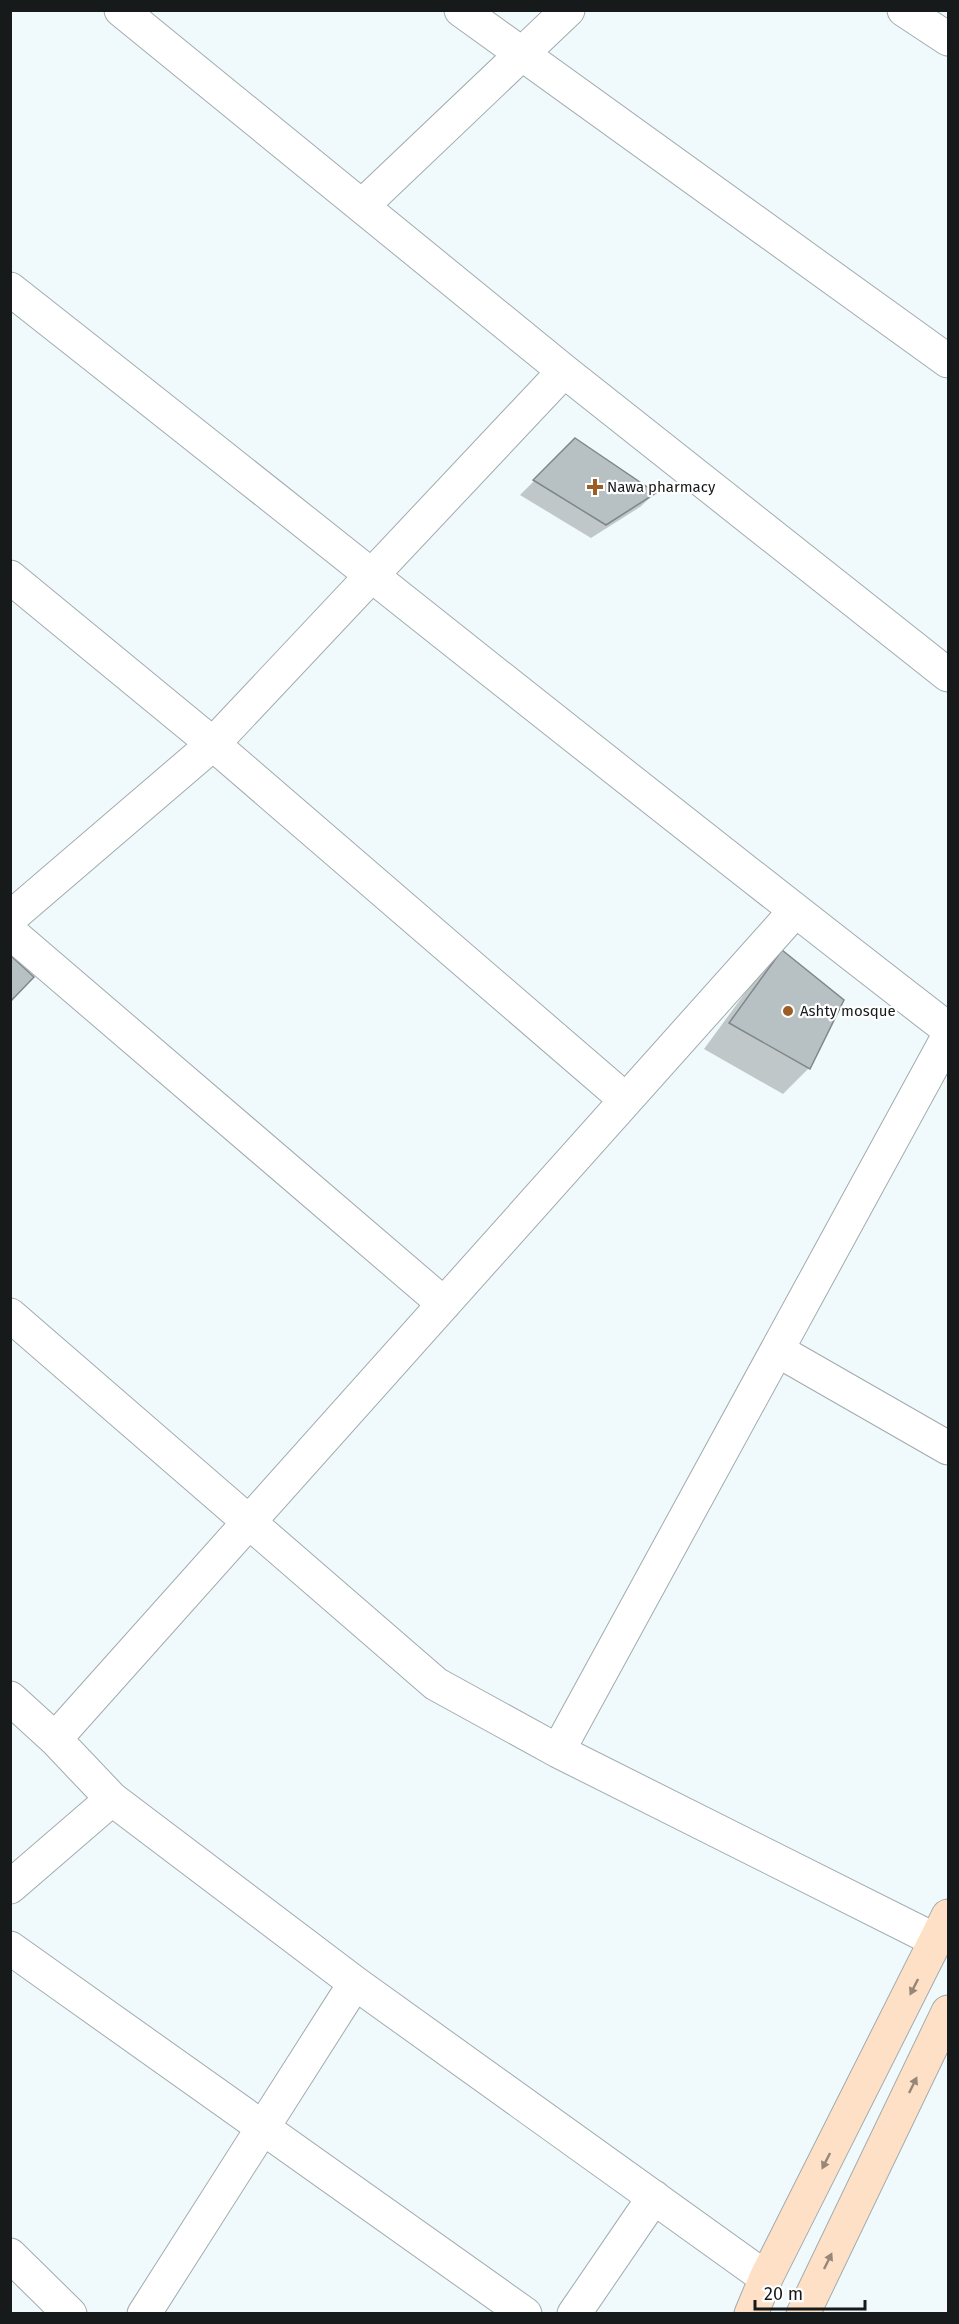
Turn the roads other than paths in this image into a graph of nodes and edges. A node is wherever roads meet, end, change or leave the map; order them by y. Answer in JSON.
{"nodes":[{"id":1,"x":121,"y":10,"type":"edge"},
{"id":2,"x":461,"y":10,"type":"edge"},
{"id":3,"x":568,"y":10,"type":"edge"},
{"id":4,"x":904,"y":10,"type":"edge"},
{"id":5,"x":948,"y":39,"type":"edge"},
{"id":6,"x":522,"y":55,"type":"junction"},
{"id":7,"x":362,"y":206,"type":"junction"},
{"id":8,"x":10,"y":289,"type":"edge"},
{"id":9,"x":948,"y":361,"type":"edge"},
{"id":10,"x":564,"y":370,"type":"junction"},
{"id":11,"x":372,"y":573,"type":"junction"},
{"id":12,"x":10,"y":577,"type":"edge"},
{"id":13,"x":948,"y":675,"type":"edge"},
{"id":14,"x":213,"y":744,"type":"junction"},
{"id":15,"x":795,"y":911,"type":"junction"},
{"id":16,"x":10,"y":918,"type":"edge"},
{"id":17,"x":10,"y":932,"type":"edge"},
{"id":18,"x":948,"y":1029,"type":"edge"},
{"id":19,"x":948,"y":1037,"type":"edge"},
{"id":20,"x":626,"y":1100,"type":"junction"},
{"id":21,"x":444,"y":1304,"type":"junction"},
{"id":22,"x":10,"y":1316,"type":"edge"},
{"id":23,"x":777,"y":1350,"type":"junction"},
{"id":24,"x":948,"y":1448,"type":"edge"},
{"id":25,"x":249,"y":1522,"type":"junction"},
{"id":26,"x":10,"y":1698,"type":"edge"},
{"id":27,"x":55,"y":1739,"type":"junction"},
{"id":28,"x":558,"y":1751,"type":"junction"},
{"id":29,"x":112,"y":1799,"type":"junction"},
{"id":30,"x":16,"y":1876,"type":"edge"},
{"id":31,"x":943,"y":1929,"type":"edge"},
{"id":32,"x":10,"y":1948,"type":"edge"},
{"id":33,"x":355,"y":1983,"type":"junction"},
{"id":34,"x":948,"y":2012,"type":"edge"},
{"id":35,"x":263,"y":2127,"type":"junction"},
{"id":36,"x":654,"y":2197,"type":"junction"},
{"id":37,"x":10,"y":2255,"type":"edge"},
{"id":38,"x":766,"y":2278,"type":"junction"},
{"id":39,"x":70,"y":2313,"type":"edge"},
{"id":40,"x":144,"y":2313,"type":"edge"},
{"id":41,"x":525,"y":2313,"type":"edge"},
{"id":42,"x":574,"y":2313,"type":"edge"},
{"id":43,"x":751,"y":2313,"type":"edge"},
{"id":44,"x":803,"y":2313,"type":"edge"}],
"edges":[{"from":1,"to":7,"type":"street"},
{"from":2,"to":6,"type":"street"},
{"from":3,"to":6,"type":"street"},
{"from":4,"to":5,"type":"street"},
{"from":6,"to":7,"type":"street"},
{"from":6,"to":9,"type":"street"},
{"from":7,"to":10,"type":"street"},
{"from":8,"to":11,"type":"street"},
{"from":10,"to":11,"type":"street"},
{"from":10,"to":13,"type":"street"},
{"from":11,"to":14,"type":"street"},
{"from":11,"to":15,"type":"street"},
{"from":12,"to":14,"type":"street"},
{"from":14,"to":16,"type":"street"},
{"from":14,"to":20,"type":"street"},
{"from":15,"to":18,"type":"street"},
{"from":15,"to":20,"type":"street"},
{"from":17,"to":21,"type":"street"},
{"from":19,"to":23,"type":"street"},
{"from":20,"to":21,"type":"street"},
{"from":21,"to":25,"type":"street"},
{"from":22,"to":25,"type":"street"},
{"from":23,"to":24,"type":"street"},
{"from":23,"to":28,"type":"street"},
{"from":25,"to":27,"type":"street"},
{"from":25,"to":28,"type":"street"},
{"from":26,"to":27,"type":"street"},
{"from":27,"to":29,"type":"street"},
{"from":28,"to":31,"type":"street"},
{"from":29,"to":30,"type":"street"},
{"from":29,"to":33,"type":"street"},
{"from":31,"to":38,"type":"street","one_way":true},
{"from":32,"to":35,"type":"street"},
{"from":33,"to":35,"type":"street"},
{"from":33,"to":36,"type":"street"},
{"from":44,"to":34,"type":"street","one_way":true},
{"from":35,"to":40,"type":"street"},
{"from":35,"to":41,"type":"street"},
{"from":36,"to":38,"type":"street"},
{"from":36,"to":42,"type":"street"},
{"from":37,"to":39,"type":"street"},
{"from":38,"to":43,"type":"street"}]}
